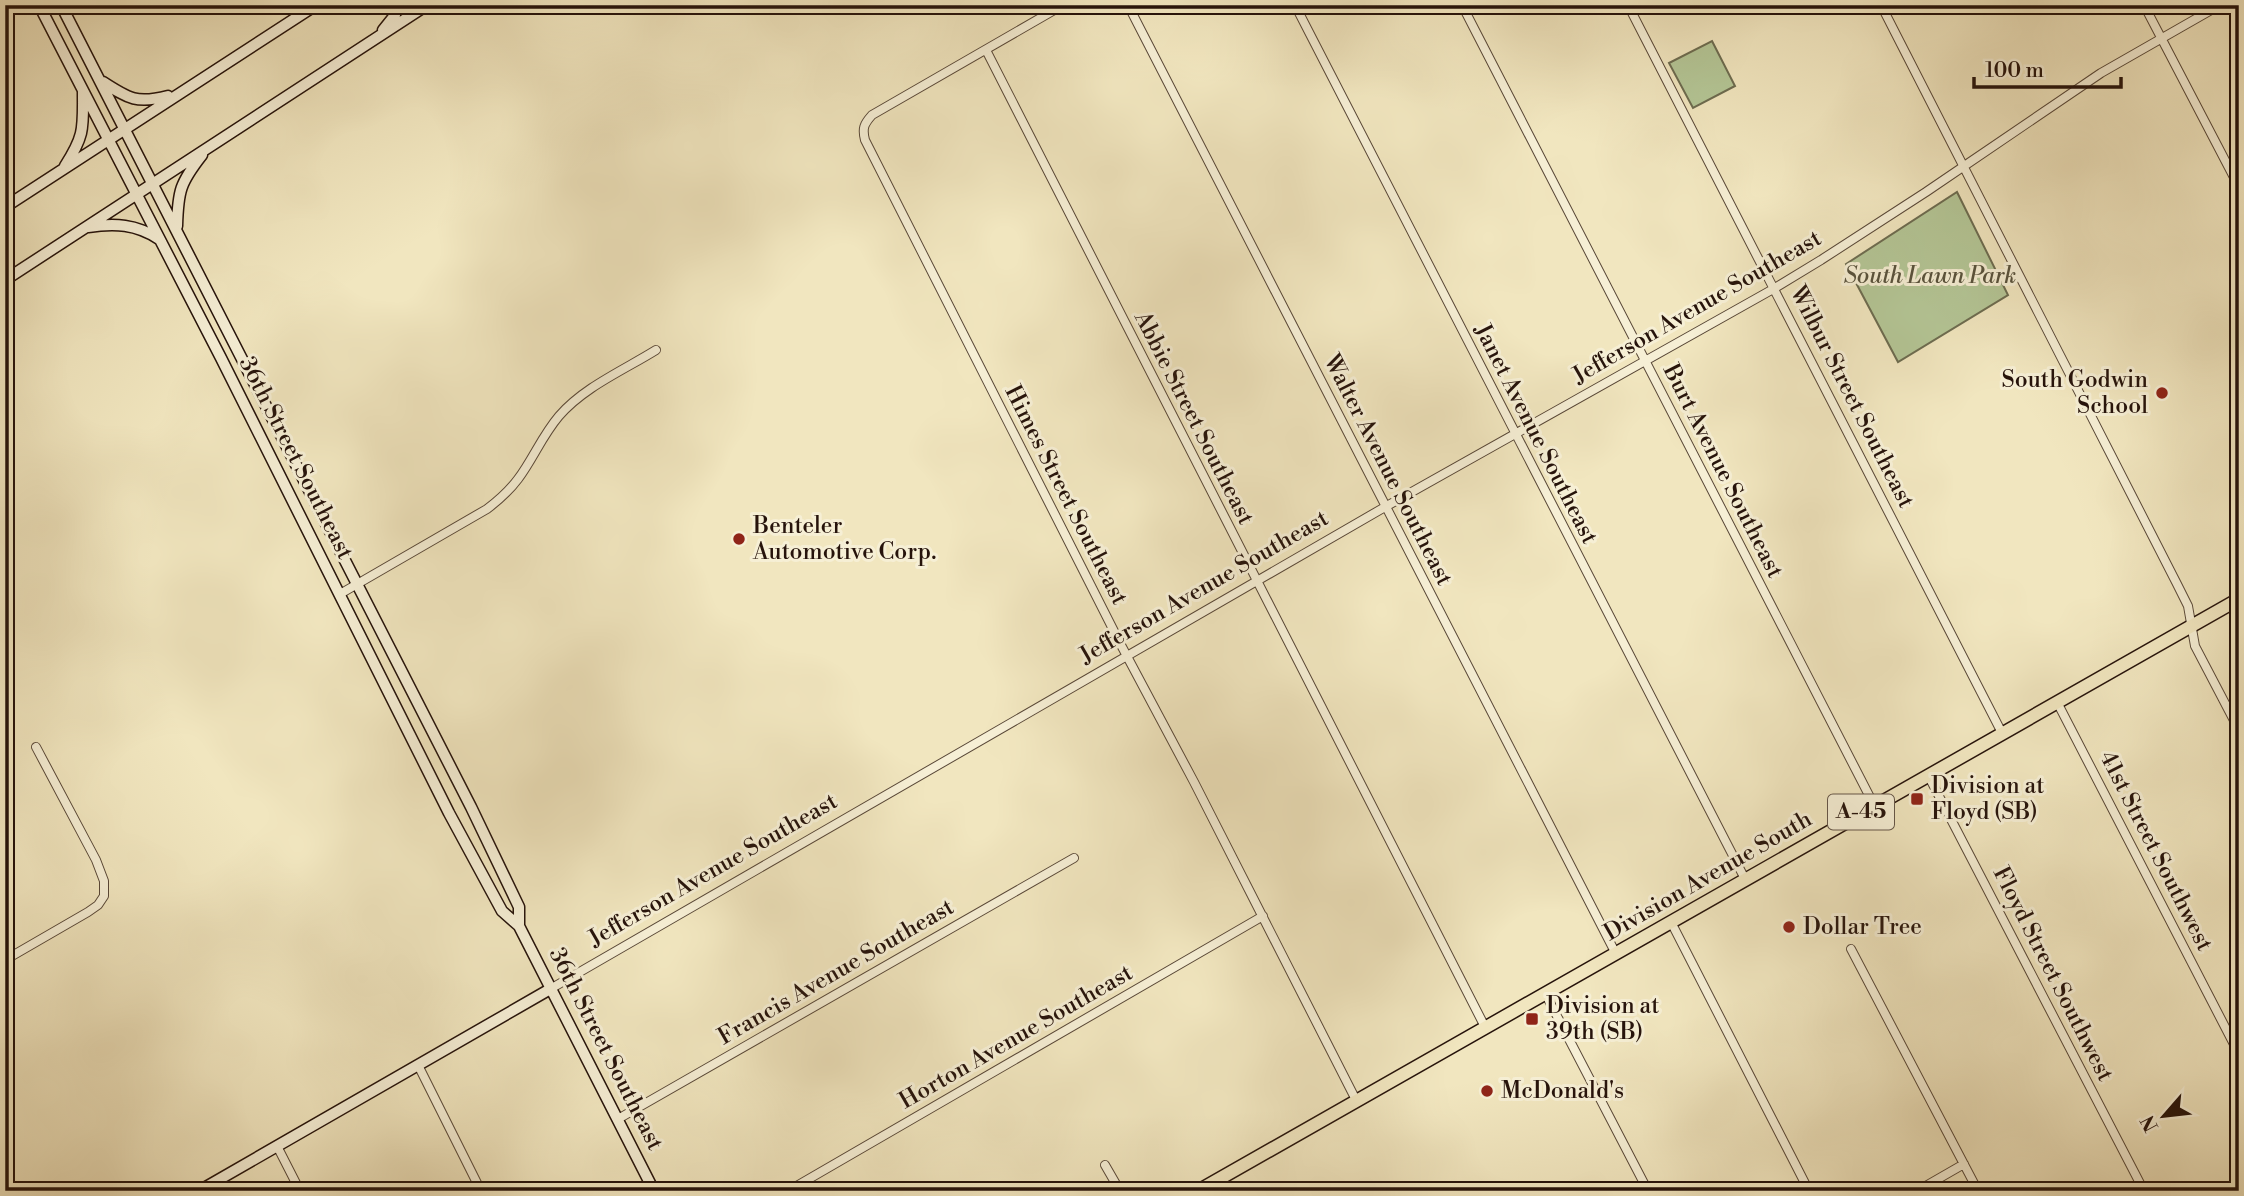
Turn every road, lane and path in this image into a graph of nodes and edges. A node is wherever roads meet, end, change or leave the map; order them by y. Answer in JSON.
{"nodes":[{"id":1,"x":39,"y":5,"type":"edge"},
{"id":2,"x":61,"y":5,"type":"edge"},
{"id":3,"x":316,"y":5,"type":"edge"},
{"id":4,"x":393,"y":5,"type":"edge"},
{"id":5,"x":427,"y":5,"type":"edge"},
{"id":6,"x":1063,"y":5,"type":"edge"},
{"id":7,"x":1128,"y":5,"type":"edge"},
{"id":8,"x":1295,"y":5,"type":"edge"},
{"id":9,"x":1462,"y":5,"type":"edge"},
{"id":10,"x":1628,"y":5,"type":"edge"},
{"id":11,"x":1881,"y":5,"type":"edge"},
{"id":12,"x":2144,"y":5,"type":"edge"},
{"id":13,"x":2220,"y":5,"type":"edge"},
{"id":14,"x":377,"y":38,"type":"junction"},
{"id":15,"x":2161,"y":39,"type":"junction"},
{"id":16,"x":986,"y":50,"type":"junction"},
{"id":17,"x":100,"y":80,"type":"junction"},
{"id":18,"x":83,"y":89,"type":"junction"},
{"id":19,"x":178,"y":94,"type":"junction"},
{"id":20,"x":125,"y":130,"type":"junction"},
{"id":21,"x":110,"y":139,"type":"junction"},
{"id":22,"x":206,"y":149,"type":"junction"},
{"id":23,"x":1963,"y":167,"type":"junction"},
{"id":24,"x":64,"y":168,"type":"junction"},
{"id":25,"x":151,"y":183,"type":"junction"},
{"id":26,"x":2239,"y":187,"type":"edge"},
{"id":27,"x":136,"y":193,"type":"junction"},
{"id":28,"x":5,"y":208,"type":"edge"},
{"id":29,"x":85,"y":227,"type":"junction"},
{"id":30,"x":177,"y":229,"type":"junction"},
{"id":31,"x":159,"y":239,"type":"junction"},
{"id":32,"x":5,"y":280,"type":"edge"},
{"id":33,"x":1775,"y":288,"type":"junction"},
{"id":34,"x":656,"y":350,"type":"dead end"},
{"id":35,"x":1644,"y":362,"type":"junction"},
{"id":36,"x":1515,"y":436,"type":"junction"},
{"id":37,"x":1385,"y":507,"type":"junction"},
{"id":38,"x":1256,"y":582,"type":"junction"},
{"id":39,"x":359,"y":584,"type":"junction"},
{"id":40,"x":340,"y":594,"type":"junction"},
{"id":41,"x":2239,"y":599,"type":"edge"},
{"id":42,"x":2192,"y":625,"type":"junction"},
{"id":43,"x":1127,"y":656,"type":"junction"},
{"id":44,"x":2057,"y":702,"type":"junction"},
{"id":45,"x":2239,"y":730,"type":"edge"},
{"id":46,"x":2002,"y":733,"type":"junction"},
{"id":47,"x":36,"y":747,"type":"dead end"},
{"id":48,"x":1928,"y":775,"type":"junction"},
{"id":49,"x":1874,"y":805,"type":"junction"},
{"id":50,"x":1074,"y":858,"type":"dead end"},
{"id":51,"x":1745,"y":879,"type":"junction"},
{"id":52,"x":1263,"y":916,"type":"junction"},
{"id":53,"x":1671,"y":922,"type":"junction"},
{"id":54,"x":520,"y":926,"type":"junction"},
{"id":55,"x":1851,"y":949,"type":"dead end"},
{"id":56,"x":1615,"y":952,"type":"junction"},
{"id":57,"x":5,"y":960,"type":"edge"},
{"id":58,"x":552,"y":988,"type":"junction"},
{"id":59,"x":1545,"y":993,"type":"junction"},
{"id":60,"x":1485,"y":1027,"type":"junction"},
{"id":61,"x":2239,"y":1054,"type":"edge"},
{"id":62,"x":418,"y":1065,"type":"junction"},
{"id":63,"x":1356,"y":1100,"type":"junction"},
{"id":64,"x":618,"y":1119,"type":"junction"},
{"id":65,"x":277,"y":1146,"type":"junction"},
{"id":66,"x":1964,"y":1164,"type":"junction"},
{"id":67,"x":1105,"y":1165,"type":"dead end"},
{"id":68,"x":1217,"y":1186,"type":"edge"},
{"id":69,"x":199,"y":1191,"type":"edge"},
{"id":70,"x":300,"y":1191,"type":"edge"},
{"id":71,"x":481,"y":1191,"type":"edge"},
{"id":72,"x":654,"y":1191,"type":"edge"},
{"id":73,"x":788,"y":1191,"type":"edge"},
{"id":74,"x":1120,"y":1191,"type":"edge"},
{"id":75,"x":1198,"y":1191,"type":"edge"},
{"id":76,"x":1648,"y":1191,"type":"edge"},
{"id":77,"x":1809,"y":1191,"type":"edge"},
{"id":78,"x":1917,"y":1191,"type":"edge"},
{"id":79,"x":1978,"y":1191,"type":"edge"},
{"id":80,"x":2144,"y":1191,"type":"edge"}],
"edges":[{"from":1,"to":18,"type":"street","name":"36th Street Southeast"},
{"from":2,"to":17,"type":"street","name":"36th Street Southeast"},
{"from":3,"to":19,"type":"street"},
{"from":4,"to":14,"type":"street"},
{"from":5,"to":14,"type":"street"},
{"from":6,"to":16,"type":"street"},
{"from":7,"to":37,"type":"street","name":"Walter Avenue Southeast"},
{"from":8,"to":36,"type":"street","name":"Janet Avenue Southeast"},
{"from":9,"to":35,"type":"street","name":"Burt Avenue Southeast"},
{"from":10,"to":33,"type":"street","name":"Wilbur Street Southeast"},
{"from":11,"to":23,"type":"street"},
{"from":12,"to":15,"type":"street"},
{"from":13,"to":15,"type":"street","name":"Jefferson Avenue Southeast"},
{"from":14,"to":22,"type":"street"},
{"from":15,"to":23,"type":"street","name":"Jefferson Avenue Southeast"},
{"from":15,"to":26,"type":"street"},
{"from":16,"to":38,"type":"street","name":"Abbie Street Southeast"},
{"from":16,"to":43,"type":"street","name":"Himes Street Southeast"},
{"from":17,"to":19,"type":"street"},
{"from":17,"to":20,"type":"street","name":"36th Street Southeast"},
{"from":18,"to":21,"type":"street","name":"36th Street Southeast"},
{"from":18,"to":24,"type":"street"},
{"from":19,"to":20,"type":"street"},
{"from":20,"to":21,"type":"street"},
{"from":20,"to":25,"type":"street","name":"36th Street Southeast"},
{"from":21,"to":24,"type":"street"},
{"from":21,"to":27,"type":"street","name":"36th Street Southeast"},
{"from":22,"to":25,"type":"street"},
{"from":22,"to":30,"type":"street"},
{"from":23,"to":33,"type":"street","name":"Jefferson Avenue Southeast"},
{"from":23,"to":42,"type":"street"},
{"from":24,"to":28,"type":"street"},
{"from":25,"to":27,"type":"street"},
{"from":25,"to":30,"type":"street","name":"36th Street Southeast"},
{"from":27,"to":29,"type":"street"},
{"from":27,"to":31,"type":"street","name":"36th Street Southeast"},
{"from":29,"to":31,"type":"street"},
{"from":29,"to":32,"type":"street"},
{"from":30,"to":39,"type":"street","name":"36th Street Southeast"},
{"from":31,"to":40,"type":"street","name":"36th Street Southeast"},
{"from":33,"to":35,"type":"street","name":"Jefferson Avenue Southeast"},
{"from":33,"to":46,"type":"street","name":"Wilbur Street Southeast"},
{"from":34,"to":39,"type":"street"},
{"from":35,"to":36,"type":"street","name":"Jefferson Avenue Southeast"},
{"from":35,"to":49,"type":"street","name":"Burt Avenue Southeast"},
{"from":36,"to":37,"type":"street","name":"Jefferson Avenue Southeast"},
{"from":36,"to":51,"type":"street","name":"Janet Avenue Southeast"},
{"from":37,"to":38,"type":"street","name":"Jefferson Avenue Southeast"},
{"from":37,"to":56,"type":"street","name":"Walter Avenue Southeast"},
{"from":38,"to":43,"type":"street","name":"Jefferson Avenue Southeast"},
{"from":38,"to":60,"type":"street","name":"Abbie Street Southeast"},
{"from":39,"to":40,"type":"street"},
{"from":39,"to":54,"type":"street","name":"36th Street Southeast"},
{"from":40,"to":54,"type":"street","name":"36th Street Southeast"},
{"from":41,"to":42,"type":"main road","name":"Division Avenue South","number":"A-45"},
{"from":42,"to":44,"type":"main road","name":"Division Avenue South","number":"A-45"},
{"from":42,"to":45,"type":"street"},
{"from":43,"to":52,"type":"street","name":"Himes Street Southeast"},
{"from":43,"to":58,"type":"street","name":"Jefferson Avenue Southeast"},
{"from":44,"to":46,"type":"main road","name":"Division Avenue South","number":"A-45"},
{"from":44,"to":61,"type":"street","name":"41st Street Southwest"},
{"from":46,"to":48,"type":"main road","name":"Division Avenue South","number":"A-45"},
{"from":47,"to":57,"type":"street"},
{"from":48,"to":49,"type":"main road","name":"Division Avenue South","number":"A-45"},
{"from":48,"to":80,"type":"street","name":"Floyd Street Southwest"},
{"from":49,"to":51,"type":"main road","name":"Division Avenue South","number":"A-45"},
{"from":50,"to":64,"type":"street","name":"Francis Avenue Southeast"},
{"from":51,"to":53,"type":"main road","name":"Division Avenue South","number":"A-45"},
{"from":52,"to":63,"type":"street","name":"Himes Street Southeast"},
{"from":52,"to":73,"type":"street","name":"Horton Avenue Southeast"},
{"from":53,"to":56,"type":"main road","name":"Division Avenue South","number":"A-45"},
{"from":53,"to":77,"type":"street"},
{"from":54,"to":58,"type":"street","name":"36th Street Southeast"},
{"from":55,"to":66,"type":"street"},
{"from":56,"to":59,"type":"main road","name":"Division Avenue South","number":"A-45"},
{"from":58,"to":62,"type":"street","name":"Jefferson Avenue Southeast"},
{"from":58,"to":64,"type":"street","name":"36th Street Southeast"},
{"from":59,"to":60,"type":"main road","name":"Division Avenue South","number":"A-45"},
{"from":59,"to":76,"type":"street"},
{"from":60,"to":63,"type":"main road","name":"Division Avenue South","number":"A-45"},
{"from":62,"to":65,"type":"street","name":"Jefferson Avenue Southeast"},
{"from":62,"to":71,"type":"street"},
{"from":63,"to":68,"type":"main road","name":"Division Avenue South","number":"A-45"},
{"from":64,"to":72,"type":"street","name":"36th Street Southeast"},
{"from":65,"to":69,"type":"street","name":"Jefferson Avenue Southeast"},
{"from":65,"to":70,"type":"street"},
{"from":66,"to":78,"type":"street"},
{"from":66,"to":79,"type":"street"},
{"from":67,"to":74,"type":"street"},
{"from":68,"to":75,"type":"main road","name":"Division Avenue South","number":"A-45"}]}
